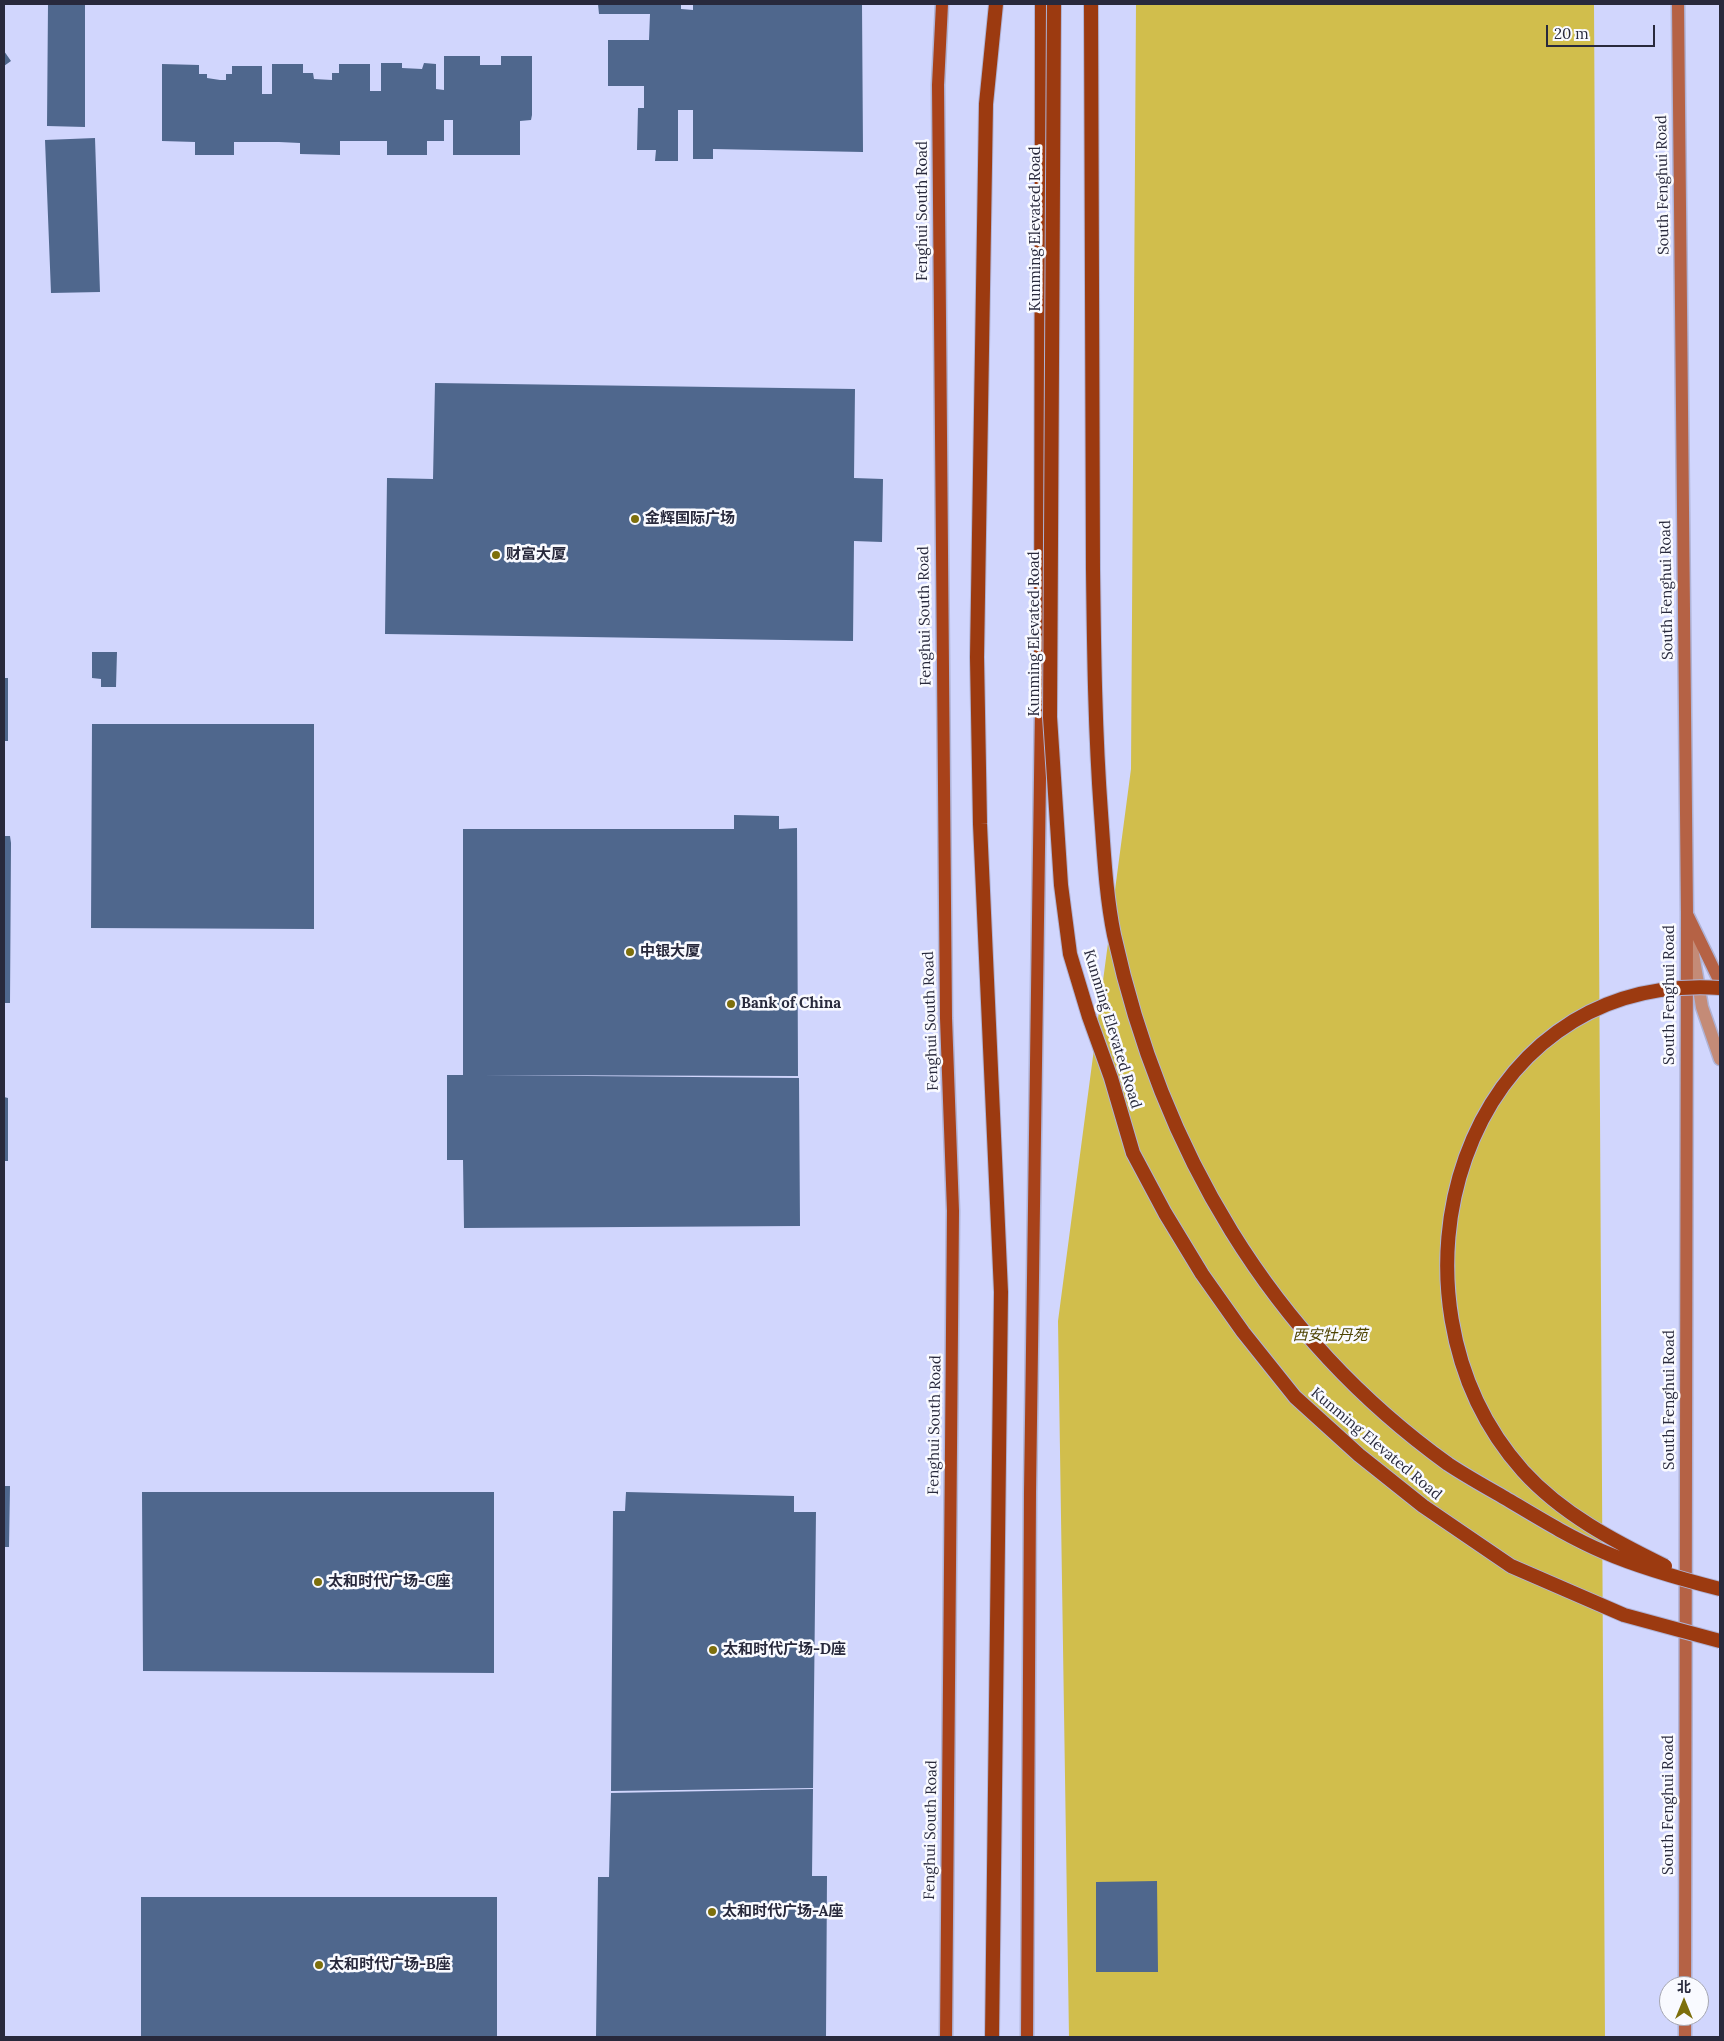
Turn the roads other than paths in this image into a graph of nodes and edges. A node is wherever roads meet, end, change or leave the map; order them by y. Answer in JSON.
{"nodes":[{"id":1,"x":942,"y":4,"type":"edge"},
{"id":2,"x":996,"y":4,"type":"edge"},
{"id":3,"x":1042,"y":4,"type":"edge"},
{"id":4,"x":1054,"y":4,"type":"edge"},
{"id":5,"x":1091,"y":4,"type":"edge"},
{"id":6,"x":1678,"y":4,"type":"edge"},
{"id":7,"x":1041,"y":706,"type":"joint"},
{"id":8,"x":1687,"y":914,"type":"junction"},
{"id":9,"x":1720,"y":982,"type":"edge"},
{"id":10,"x":1720,"y":988,"type":"edge"},
{"id":11,"x":1720,"y":1060,"type":"edge"},
{"id":12,"x":1720,"y":1588,"type":"edge"},
{"id":13,"x":1720,"y":1641,"type":"edge"},
{"id":14,"x":1686,"y":1976,"type":"edge"},
{"id":15,"x":946,"y":2037,"type":"edge"},
{"id":16,"x":992,"y":2037,"type":"edge"},
{"id":17,"x":1026,"y":2037,"type":"edge"}],
"edges":[{"from":1,"to":15,"type":"main road","name":"Fenghui South Road"},
{"from":2,"to":16,"type":"highway"},
{"from":3,"to":7,"type":"highway"},
{"from":4,"to":13,"type":"highway","name":"Kunming Elevated Road","bridge":true},
{"from":5,"to":12,"type":"highway","name":"Kunming Elevated Road","bridge":true},
{"from":6,"to":8,"type":"main road","name":"South Fenghui Road"},
{"from":7,"to":17,"type":"main road"},
{"from":8,"to":9,"type":"main road"},
{"from":8,"to":11,"type":"street"},
{"from":8,"to":14,"type":"main road","name":"South Fenghui Road"},
{"from":10,"to":12,"type":"highway","bridge":true}]}
